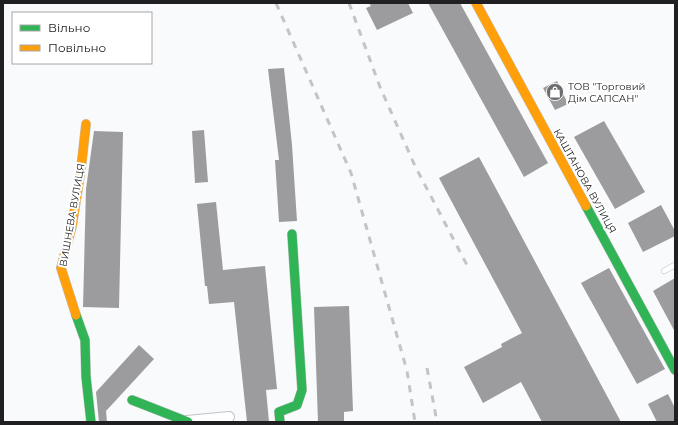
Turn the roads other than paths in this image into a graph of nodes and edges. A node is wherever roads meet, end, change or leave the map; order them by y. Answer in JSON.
{"nodes":[{"id":1,"x":476,"y":3,"type":"edge"},
{"id":2,"x":86,"y":124,"type":"dead end"},
{"id":3,"x":292,"y":234,"type":"dead end"},
{"id":4,"x":675,"y":265,"type":"edge"},
{"id":5,"x":664,"y":271,"type":"dead end"},
{"id":6,"x":675,"y":370,"type":"edge"},
{"id":7,"x":132,"y":400,"type":"dead end"},
{"id":8,"x":229,"y":417,"type":"dead end"},
{"id":9,"x":91,"y":422,"type":"edge"},
{"id":10,"x":188,"y":422,"type":"edge"},
{"id":11,"x":280,"y":422,"type":"edge"}],
"edges":[{"from":1,"to":6,"type":"street","name":"КАШТАНОВА ВУЛИЦЯ"},
{"from":2,"to":9,"type":"street","name":"ВИШНЕВА ВУЛИЦЯ"},
{"from":3,"to":11,"type":"street"},
{"from":4,"to":5,"type":"lane"},
{"from":7,"to":10,"type":"street"},
{"from":8,"to":10,"type":"street"}]}
